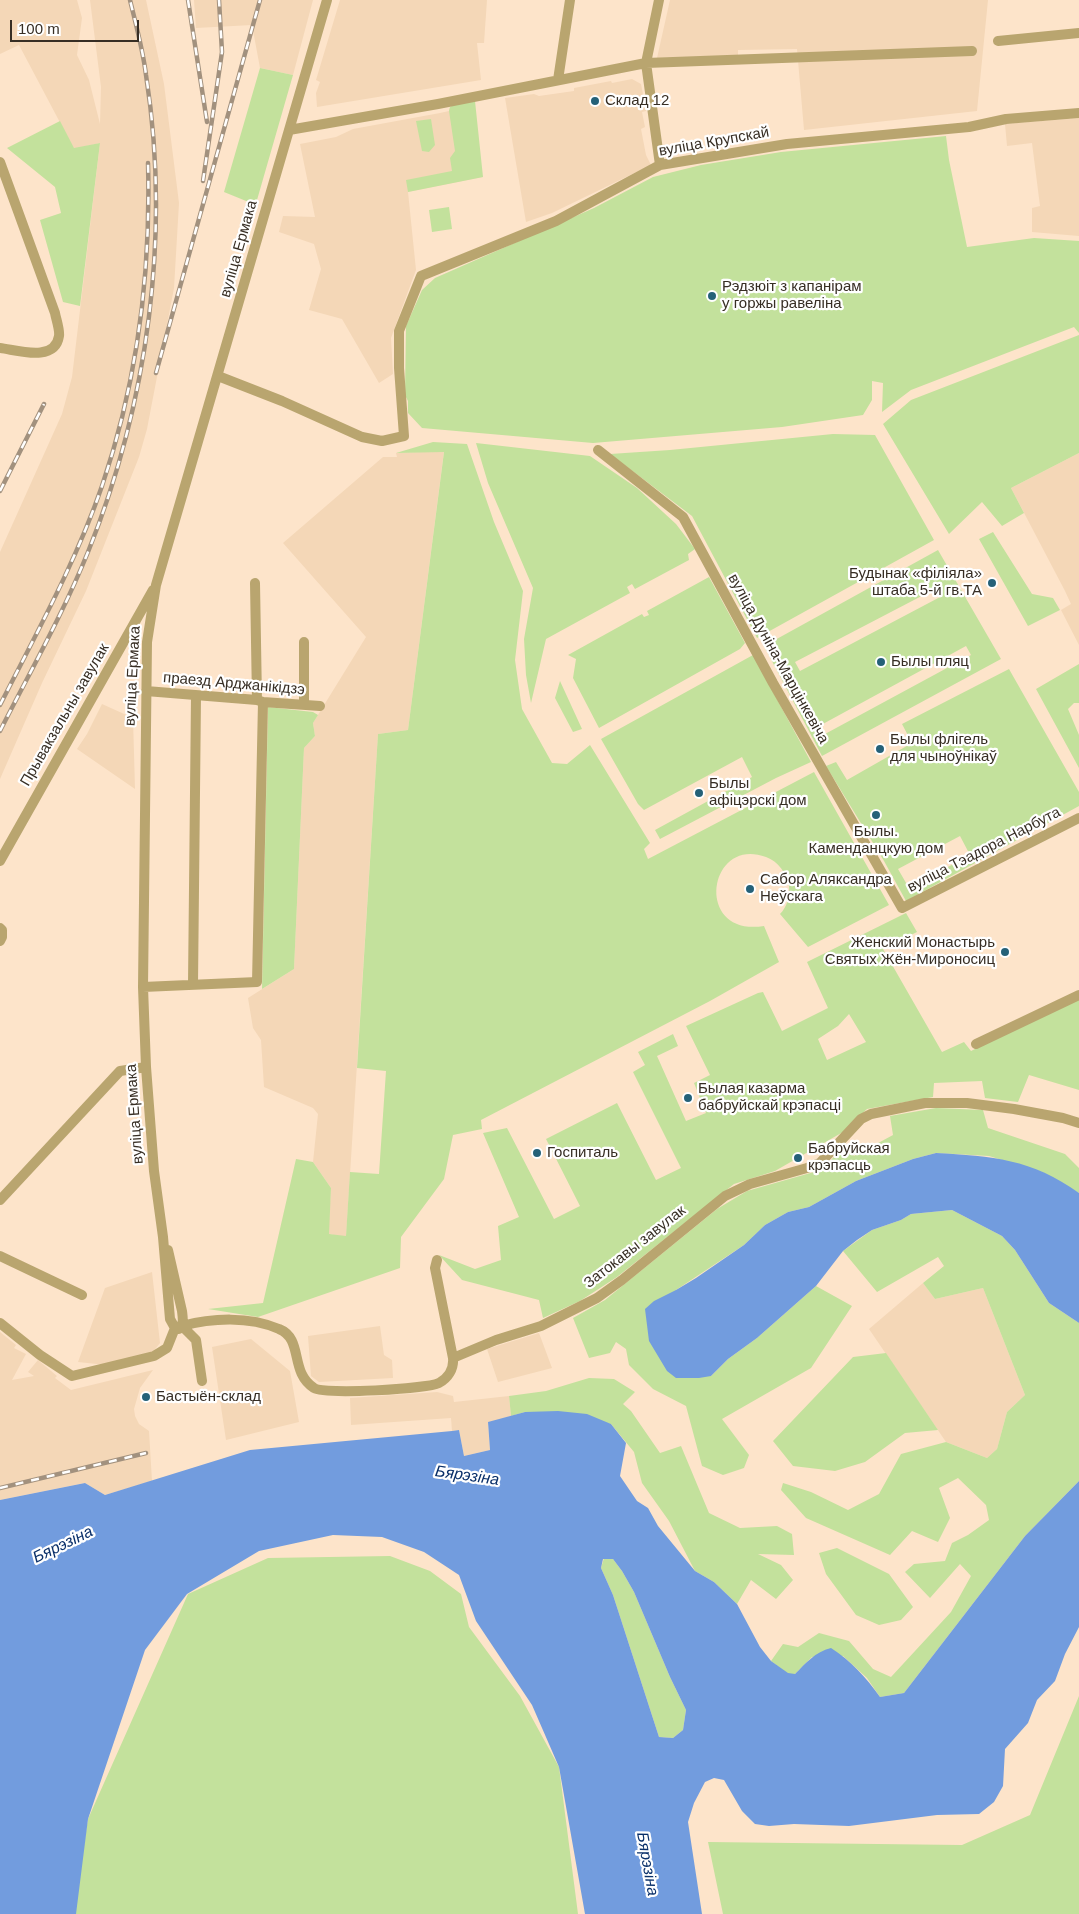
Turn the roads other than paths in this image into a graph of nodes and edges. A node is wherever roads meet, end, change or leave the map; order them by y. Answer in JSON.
{"nodes":[{"id":1,"x":327,"y":0,"type":"edge"},
{"id":2,"x":570,"y":0,"type":"edge"},
{"id":3,"x":659,"y":0,"type":"edge"},
{"id":4,"x":1079,"y":33,"type":"edge"},
{"id":5,"x":998,"y":41,"type":"dead end"},
{"id":6,"x":972,"y":51,"type":"dead end"},
{"id":7,"x":646,"y":63,"type":"junction"},
{"id":8,"x":558,"y":80,"type":"junction"},
{"id":9,"x":1079,"y":113,"type":"edge"},
{"id":10,"x":289,"y":130,"type":"junction"},
{"id":11,"x":0,"y":162,"type":"edge"},
{"id":12,"x":660,"y":165,"type":"junction"},
{"id":13,"x":0,"y":348,"type":"edge"},
{"id":14,"x":218,"y":376,"type":"junction"},
{"id":15,"x":598,"y":450,"type":"dead end"},
{"id":16,"x":156,"y":584,"type":"junction"},
{"id":17,"x":255,"y":584,"type":"dead end"},
{"id":18,"x":304,"y":642,"type":"dead end"},
{"id":19,"x":146,"y":691,"type":"junction"},
{"id":20,"x":196,"y":696,"type":"junction"},
{"id":21,"x":260,"y":701,"type":"junction"},
{"id":22,"x":304,"y":705,"type":"junction"},
{"id":23,"x":320,"y":706,"type":"dead end"},
{"id":24,"x":1079,"y":818,"type":"edge"},
{"id":25,"x":0,"y":861,"type":"edge"},
{"id":26,"x":902,"y":908,"type":"joint"},
{"id":27,"x":0,"y":928,"type":"edge"},
{"id":28,"x":0,"y":941,"type":"edge"},
{"id":29,"x":193,"y":984,"type":"junction"},
{"id":30,"x":143,"y":987,"type":"junction"},
{"id":31,"x":1079,"y":995,"type":"edge"},
{"id":32,"x":976,"y":1044,"type":"dead end"},
{"id":33,"x":146,"y":1066,"type":"junction"},
{"id":34,"x":1079,"y":1122,"type":"edge"},
{"id":35,"x":0,"y":1200,"type":"edge"},
{"id":36,"x":0,"y":1256,"type":"edge"},
{"id":37,"x":437,"y":1260,"type":"dead end"},
{"id":38,"x":82,"y":1295,"type":"dead end"},
{"id":39,"x":0,"y":1323,"type":"edge"},
{"id":40,"x":178,"y":1327,"type":"junction"},
{"id":41,"x":453,"y":1358,"type":"junction"},
{"id":42,"x":202,"y":1381,"type":"dead end"}],
"edges":[{"from":1,"to":10,"type":"street","name":"вуліца Ермака"},
{"from":2,"to":8,"type":"street"},
{"from":3,"to":7,"type":"street"},
{"from":4,"to":5,"type":"street"},
{"from":6,"to":7,"type":"street"},
{"from":7,"to":8,"type":"street"},
{"from":7,"to":12,"type":"street"},
{"from":8,"to":10,"type":"street"},
{"from":9,"to":12,"type":"street","name":"вуліца Крупскай"},
{"from":10,"to":14,"type":"street","name":"вуліца Ермака"},
{"from":11,"to":13,"type":"street"},
{"from":12,"to":14,"type":"street","name":"вуліца Крупскай"},
{"from":14,"to":16,"type":"street","name":"вуліца Ермака"},
{"from":15,"to":26,"type":"street","name":"вуліца Дуніна-Марцінкевіча"},
{"from":16,"to":19,"type":"street","name":"вуліца Ермака"},
{"from":16,"to":25,"type":"street","name":"Прывакзальны завулак"},
{"from":17,"to":21,"type":"street"},
{"from":18,"to":22,"type":"street"},
{"from":19,"to":20,"type":"street","name":"праезд Арджанікідзэ"},
{"from":19,"to":30,"type":"street","name":"вуліца Ермака"},
{"from":20,"to":21,"type":"street","name":"праезд Арджанікідзэ"},
{"from":20,"to":29,"type":"street"},
{"from":21,"to":22,"type":"street","name":"праезд Арджанікідзэ"},
{"from":21,"to":29,"type":"street"},
{"from":22,"to":23,"type":"street","name":"праезд Арджанікідзэ"},
{"from":24,"to":26,"type":"street","name":"вуліца Тэадора Нарбута"},
{"from":27,"to":28,"type":"street"},
{"from":29,"to":30,"type":"street"},
{"from":30,"to":33,"type":"street","name":"вуліца Ермака"},
{"from":31,"to":32,"type":"street"},
{"from":33,"to":35,"type":"street"},
{"from":33,"to":40,"type":"street","name":"вуліца Ермака"},
{"from":34,"to":41,"type":"street","name":"Затокавы завулак"},
{"from":36,"to":38,"type":"street"},
{"from":37,"to":41,"type":"street"},
{"from":39,"to":40,"type":"street"},
{"from":40,"to":41,"type":"street"},
{"from":40,"to":42,"type":"street"}]}
